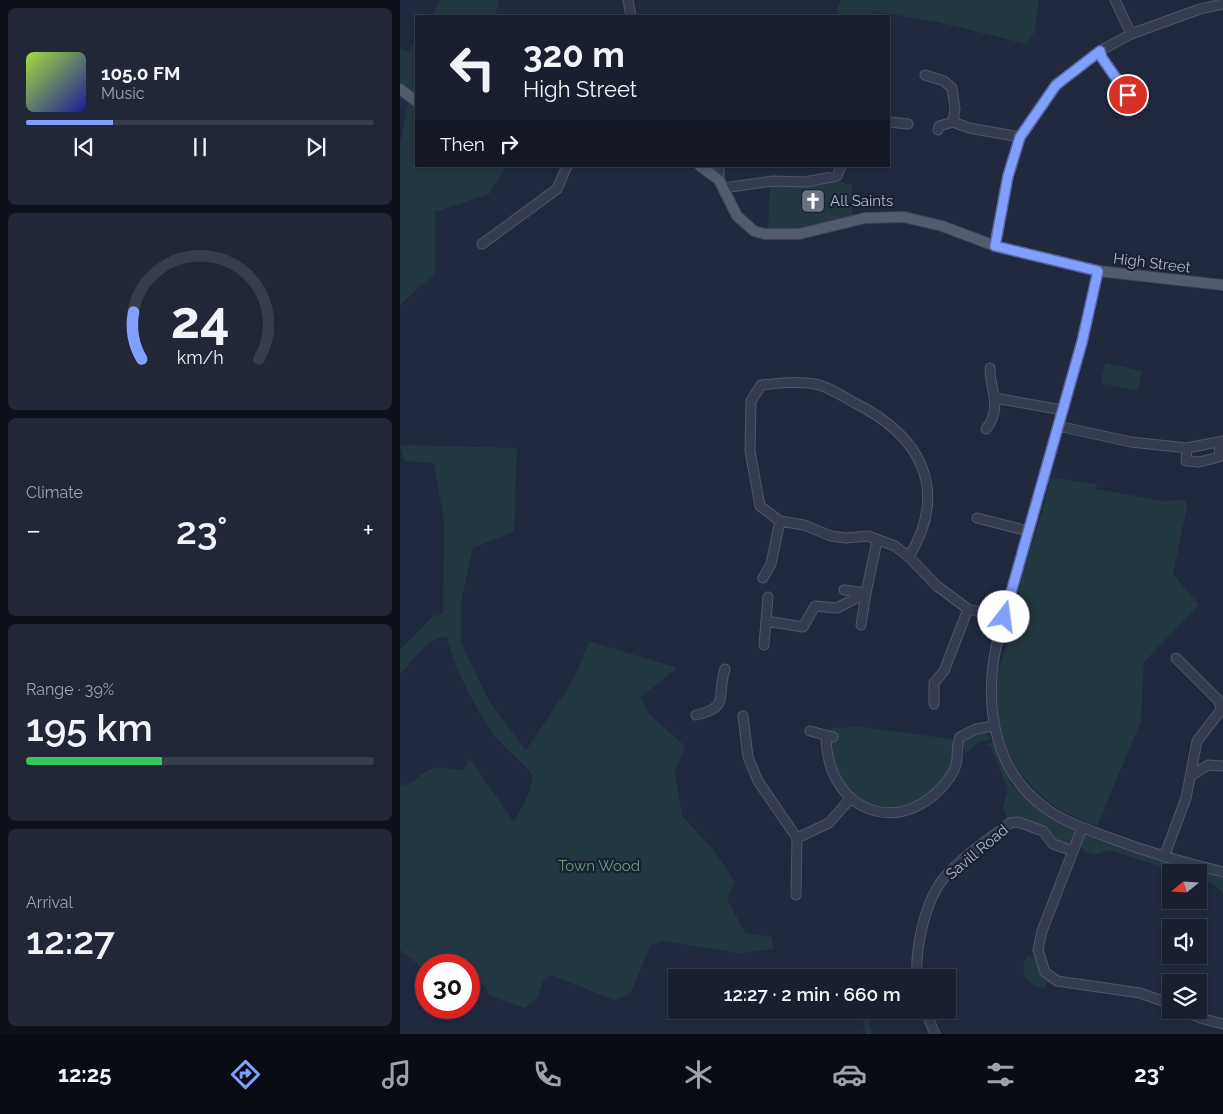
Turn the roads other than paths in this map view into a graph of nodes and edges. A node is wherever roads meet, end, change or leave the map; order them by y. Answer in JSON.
{"nodes":[{"id":1,"x":628,"y":0,"type":"edge"},
{"id":2,"x":1115,"y":0,"type":"edge"},
{"id":3,"x":1223,"y":4,"type":"edge"},
{"id":4,"x":631,"y":15,"type":"edge"},
{"id":5,"x":1131,"y":34,"type":"junction"},
{"id":6,"x":1098,"y":55,"type":"junction"},
{"id":7,"x":925,"y":75,"type":"dead end"},
{"id":8,"x":400,"y":89,"type":"edge"},
{"id":9,"x":415,"y":100,"type":"edge"},
{"id":10,"x":1136,"y":107,"type":"dead end"},
{"id":11,"x":890,"y":122,"type":"edge"},
{"id":12,"x":953,"y":122,"type":"junction"},
{"id":13,"x":908,"y":124,"type":"dead end"},
{"id":14,"x":938,"y":130,"type":"dead end"},
{"id":15,"x":1020,"y":137,"type":"junction"},
{"id":16,"x":567,"y":167,"type":"edge"},
{"id":17,"x":701,"y":167,"type":"edge"},
{"id":18,"x":719,"y":167,"type":"edge"},
{"id":19,"x":841,"y":167,"type":"edge"},
{"id":20,"x":719,"y":180,"type":"junction"},
{"id":21,"x":725,"y":191,"type":"junction"},
{"id":22,"x":482,"y":244,"type":"dead end"},
{"id":23,"x":995,"y":246,"type":"junction"},
{"id":24,"x":1098,"y":271,"type":"junction"},
{"id":25,"x":1223,"y":285,"type":"edge"},
{"id":26,"x":990,"y":368,"type":"dead end"},
{"id":27,"x":995,"y":398,"type":"junction"},
{"id":28,"x":1062,"y":410,"type":"junction"},
{"id":29,"x":1058,"y":426,"type":"junction"},
{"id":30,"x":986,"y":429,"type":"dead end"},
{"id":31,"x":1222,"y":442,"type":"edge"},
{"id":32,"x":1186,"y":448,"type":"junction"},
{"id":33,"x":977,"y":518,"type":"dead end"},
{"id":34,"x":780,"y":522,"type":"junction"},
{"id":35,"x":1028,"y":531,"type":"junction"},
{"id":36,"x":877,"y":541,"type":"junction"},
{"id":37,"x":909,"y":557,"type":"junction"},
{"id":38,"x":763,"y":578,"type":"dead end"},
{"id":39,"x":844,"y":590,"type":"dead end"},
{"id":40,"x":866,"y":593,"type":"junction"},
{"id":41,"x":768,"y":597,"type":"dead end"},
{"id":42,"x":968,"y":609,"type":"junction"},
{"id":43,"x":1004,"y":617,"type":"junction"},
{"id":44,"x":766,"y":621,"type":"junction"},
{"id":45,"x":861,"y":625,"type":"dead end"},
{"id":46,"x":764,"y":645,"type":"dead end"},
{"id":47,"x":1176,"y":658,"type":"dead end"},
{"id":48,"x":725,"y":669,"type":"dead end"},
{"id":49,"x":934,"y":704,"type":"dead end"},
{"id":50,"x":696,"y":715,"type":"dead end"},
{"id":51,"x":744,"y":716,"type":"dead end"},
{"id":52,"x":994,"y":726,"type":"junction"},
{"id":53,"x":810,"y":731,"type":"dead end"},
{"id":54,"x":1195,"y":750,"type":"junction"},
{"id":55,"x":1208,"y":765,"type":"junction"},
{"id":56,"x":1223,"y":766,"type":"edge"},
{"id":57,"x":1191,"y":776,"type":"junction"},
{"id":58,"x":850,"y":799,"type":"junction"},
{"id":59,"x":1082,"y":828,"type":"junction"},
{"id":60,"x":797,"y":838,"type":"junction"},
{"id":61,"x":1074,"y":851,"type":"junction"},
{"id":62,"x":1164,"y":857,"type":"junction"},
{"id":63,"x":1223,"y":872,"type":"edge"},
{"id":64,"x":796,"y":895,"type":"dead end"},
{"id":65,"x":917,"y":969,"type":"edge"},
{"id":66,"x":1162,"y":1001,"type":"edge"},
{"id":67,"x":929,"y":1019,"type":"edge"},
{"id":68,"x":1204,"y":1019,"type":"edge"},
{"id":69,"x":1223,"y":1024,"type":"edge"},
{"id":70,"x":935,"y":1034,"type":"edge"}],
"edges":[{"from":1,"to":4,"type":"street"},
{"from":2,"to":5,"type":"street"},
{"from":3,"to":5,"type":"street"},
{"from":5,"to":6,"type":"street"},
{"from":6,"to":10,"type":"street"},
{"from":6,"to":15,"type":"street"},
{"from":7,"to":12,"type":"street"},
{"from":8,"to":9,"type":"main road"},
{"from":11,"to":13,"type":"street"},
{"from":12,"to":14,"type":"street"},
{"from":12,"to":15,"type":"street"},
{"from":15,"to":23,"type":"street"},
{"from":16,"to":22,"type":"street"},
{"from":17,"to":20,"type":"main road","name":"High Street"},
{"from":18,"to":20,"type":"street"},
{"from":19,"to":21,"type":"street"},
{"from":20,"to":21,"type":"main road","name":"High Street"},
{"from":21,"to":23,"type":"main road","name":"High Street"},
{"from":23,"to":24,"type":"main road","name":"High Street"},
{"from":24,"to":25,"type":"main road","name":"High Street"},
{"from":24,"to":28,"type":"street"},
{"from":26,"to":27,"type":"street"},
{"from":27,"to":28,"type":"street"},
{"from":27,"to":30,"type":"street"},
{"from":28,"to":29,"type":"street"},
{"from":29,"to":32,"type":"street"},
{"from":29,"to":35,"type":"street"},
{"from":31,"to":32,"type":"street"},
{"from":31,"to":32,"type":"street"},
{"from":33,"to":35,"type":"street"},
{"from":34,"to":36,"type":"street"},
{"from":34,"to":37,"type":"street"},
{"from":34,"to":38,"type":"street"},
{"from":35,"to":43,"type":"street"},
{"from":36,"to":37,"type":"street"},
{"from":36,"to":40,"type":"street"},
{"from":37,"to":42,"type":"street"},
{"from":39,"to":40,"type":"street"},
{"from":40,"to":44,"type":"street"},
{"from":40,"to":45,"type":"street"},
{"from":41,"to":44,"type":"street"},
{"from":42,"to":43,"type":"street"},
{"from":42,"to":49,"type":"street"},
{"from":43,"to":52,"type":"street"},
{"from":44,"to":46,"type":"street"},
{"from":47,"to":54,"type":"street"},
{"from":48,"to":50,"type":"street"},
{"from":51,"to":60,"type":"street"},
{"from":52,"to":58,"type":"street"},
{"from":52,"to":59,"type":"street"},
{"from":53,"to":58,"type":"street"},
{"from":54,"to":55,"type":"street"},
{"from":54,"to":57,"type":"street"},
{"from":55,"to":56,"type":"street"},
{"from":55,"to":57,"type":"street"},
{"from":57,"to":62,"type":"street"},
{"from":58,"to":60,"type":"street"},
{"from":59,"to":61,"type":"street"},
{"from":59,"to":62,"type":"street"},
{"from":60,"to":64,"type":"street"},
{"from":61,"to":65,"type":"street","name":"Savill Road"},
{"from":61,"to":66,"type":"street"},
{"from":62,"to":63,"type":"street"},
{"from":67,"to":70,"type":"street"},
{"from":68,"to":69,"type":"street"}]}
